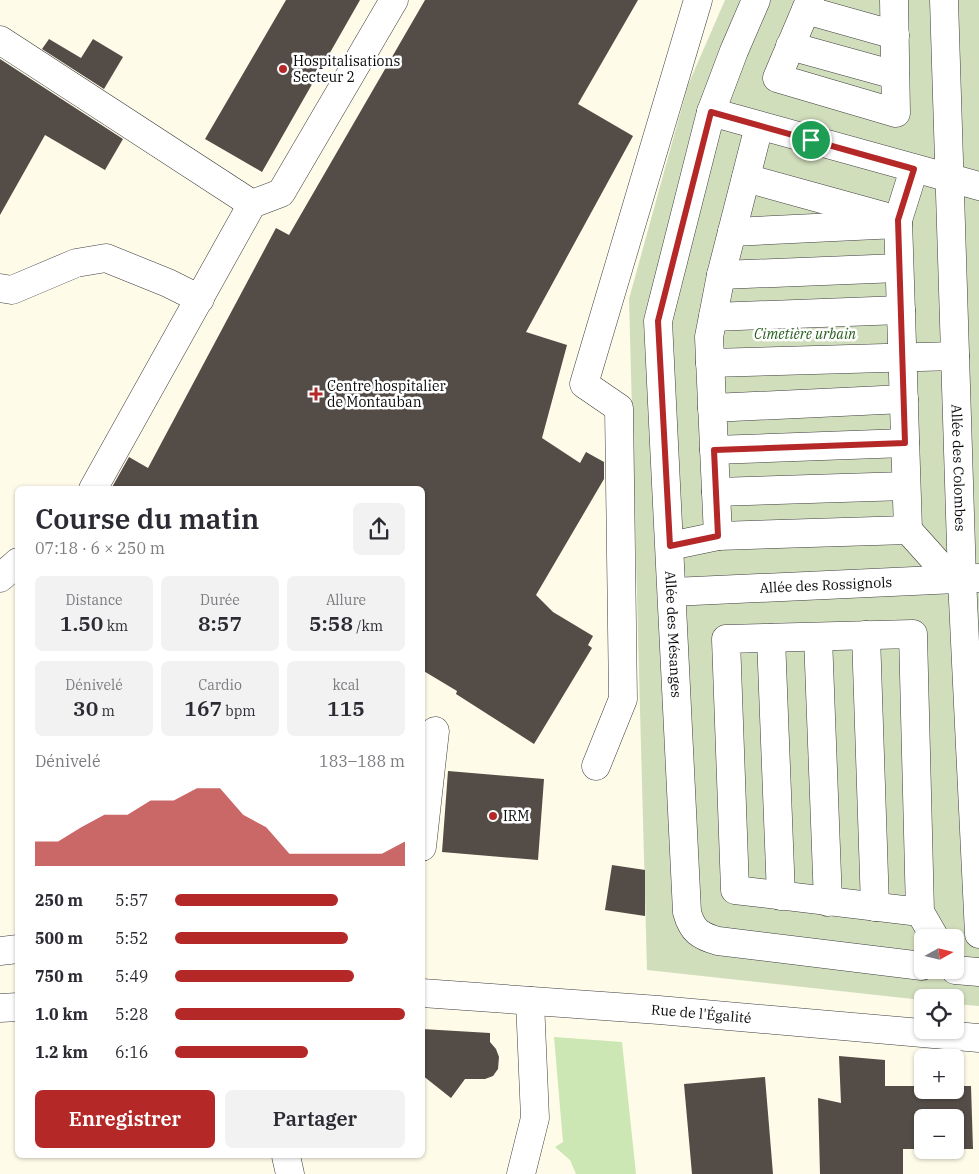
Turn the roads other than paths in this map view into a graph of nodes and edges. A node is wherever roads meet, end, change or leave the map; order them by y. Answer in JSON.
{"nodes":[{"id":1,"x":394,"y":0,"type":"edge"},
{"id":2,"x":698,"y":0,"type":"edge"},
{"id":3,"x":756,"y":0,"type":"edge"},
{"id":4,"x":894,"y":0,"type":"edge"},
{"id":5,"x":944,"y":0,"type":"edge"},
{"id":6,"x":808,"y":5,"type":"edge"},
{"id":7,"x":895,"y":35,"type":"junction"},
{"id":8,"x":0,"y":40,"type":"edge"},
{"id":9,"x":790,"y":46,"type":"junction"},
{"id":10,"x":895,"y":75,"type":"junction"},
{"id":11,"x":711,"y":112,"type":"junction"},
{"id":12,"x":759,"y":126,"type":"junction"},
{"id":13,"x":914,"y":169,"type":"junction"},
{"id":14,"x":746,"y":178,"type":"junction"},
{"id":15,"x":949,"y":179,"type":"junction"},
{"id":16,"x":979,"y":186,"type":"edge"},
{"id":17,"x":252,"y":204,"type":"junction"},
{"id":18,"x":898,"y":222,"type":"junction"},
{"id":19,"x":732,"y":232,"type":"junction"},
{"id":20,"x":899,"y":268,"type":"junction"},
{"id":21,"x":721,"y":275,"type":"junction"},
{"id":22,"x":0,"y":288,"type":"edge"},
{"id":23,"x":200,"y":299,"type":"junction"},
{"id":24,"x":901,"y":310,"type":"junction"},
{"id":25,"x":713,"y":317,"type":"junction"},
{"id":26,"x":954,"y":356,"type":"junction"},
{"id":27,"x":902,"y":357,"type":"junction"},
{"id":28,"x":710,"y":363,"type":"junction"},
{"id":29,"x":904,"y":399,"type":"junction"},
{"id":30,"x":712,"y":408,"type":"junction"},
{"id":31,"x":905,"y":443,"type":"junction"},
{"id":32,"x":714,"y":450,"type":"junction"},
{"id":33,"x":95,"y":486,"type":"edge"},
{"id":34,"x":906,"y":486,"type":"junction"},
{"id":35,"x":716,"y":492,"type":"junction"},
{"id":36,"x":908,"y":530,"type":"junction"},
{"id":37,"x":718,"y":536,"type":"junction"},
{"id":38,"x":670,"y":546,"type":"junction"},
{"id":39,"x":15,"y":565,"type":"edge"},
{"id":40,"x":0,"y":578,"type":"edge"},
{"id":41,"x":964,"y":579,"type":"edge"},
{"id":42,"x":672,"y":592,"type":"junction"},
{"id":43,"x":866,"y":635,"type":"junction"},
{"id":44,"x":818,"y":637,"type":"junction"},
{"id":45,"x":771,"y":638,"type":"junction"},
{"id":46,"x":435,"y":731,"type":"dead end"},
{"id":47,"x":596,"y":766,"type":"dead end"},
{"id":48,"x":976,"y":786,"type":"edge"},
{"id":49,"x":425,"y":820,"type":"edge"},
{"id":50,"x":781,"y":896,"type":"junction"},
{"id":51,"x":828,"y":902,"type":"junction"},
{"id":52,"x":875,"y":907,"type":"junction"},
{"id":53,"x":920,"y":912,"type":"junction"},
{"id":54,"x":930,"y":929,"type":"edge"},
{"id":55,"x":979,"y":934,"type":"edge"},
{"id":56,"x":15,"y":950,"type":"edge"},
{"id":57,"x":0,"y":951,"type":"edge"},
{"id":58,"x":914,"y":965,"type":"edge"},
{"id":59,"x":964,"y":970,"type":"edge"},
{"id":60,"x":979,"y":972,"type":"edge"},
{"id":61,"x":425,"y":993,"type":"edge"},
{"id":62,"x":530,"y":1000,"type":"junction"},
{"id":63,"x":15,"y":1007,"type":"edge"},
{"id":64,"x":0,"y":1008,"type":"edge"},
{"id":65,"x":979,"y":1038,"type":"edge"},
{"id":66,"x":286,"y":1158,"type":"edge"},
{"id":67,"x":290,"y":1174,"type":"edge"},
{"id":68,"x":521,"y":1174,"type":"edge"}],
"edges":[{"from":1,"to":17,"type":"street"},
{"from":2,"to":47,"type":"street"},
{"from":3,"to":11,"type":"street","name":"Allée des Mésanges"},
{"from":4,"to":7,"type":"street"},
{"from":5,"to":15,"type":"street","name":"Allée des Colombes"},
{"from":6,"to":7,"type":"street"},
{"from":6,"to":9,"type":"street"},
{"from":7,"to":10,"type":"street"},
{"from":8,"to":17,"type":"street"},
{"from":9,"to":10,"type":"street"},
{"from":9,"to":10,"type":"street"},
{"from":11,"to":12,"type":"street"},
{"from":11,"to":38,"type":"street","name":"Allée des Mésanges"},
{"from":12,"to":13,"type":"street"},
{"from":12,"to":14,"type":"street"},
{"from":13,"to":15,"type":"street"},
{"from":13,"to":18,"type":"street"},
{"from":14,"to":18,"type":"street"},
{"from":14,"to":19,"type":"street"},
{"from":15,"to":16,"type":"street"},
{"from":15,"to":26,"type":"street","name":"Allée des Colombes"},
{"from":17,"to":23,"type":"street"},
{"from":18,"to":19,"type":"street"},
{"from":18,"to":20,"type":"street"},
{"from":19,"to":21,"type":"street"},
{"from":20,"to":21,"type":"street"},
{"from":20,"to":24,"type":"street"},
{"from":21,"to":25,"type":"street"},
{"from":22,"to":23,"type":"street"},
{"from":23,"to":33,"type":"street"},
{"from":24,"to":25,"type":"street"},
{"from":24,"to":27,"type":"street"},
{"from":25,"to":28,"type":"street"},
{"from":26,"to":27,"type":"street"},
{"from":26,"to":41,"type":"street","name":"Allée des Colombes"},
{"from":27,"to":28,"type":"street"},
{"from":27,"to":29,"type":"street"},
{"from":28,"to":30,"type":"street"},
{"from":29,"to":30,"type":"street"},
{"from":29,"to":31,"type":"street"},
{"from":30,"to":32,"type":"street"},
{"from":31,"to":32,"type":"street"},
{"from":31,"to":34,"type":"street"},
{"from":32,"to":35,"type":"street"},
{"from":34,"to":35,"type":"street"},
{"from":34,"to":36,"type":"street"},
{"from":35,"to":37,"type":"street"},
{"from":36,"to":37,"type":"street"},
{"from":36,"to":41,"type":"street"},
{"from":37,"to":38,"type":"street"},
{"from":38,"to":42,"type":"street","name":"Allée des Mésanges"},
{"from":39,"to":40,"type":"street"},
{"from":41,"to":42,"type":"street","name":"Allée des Rossignols"},
{"from":41,"to":48,"type":"street","name":"Allée des Colombes"},
{"from":42,"to":58,"type":"street","name":"Allée des Mésanges"},
{"from":43,"to":44,"type":"street"},
{"from":43,"to":52,"type":"street"},
{"from":43,"to":53,"type":"street"},
{"from":44,"to":45,"type":"street"},
{"from":44,"to":51,"type":"street"},
{"from":45,"to":50,"type":"street"},
{"from":45,"to":50,"type":"street"},
{"from":46,"to":49,"type":"street"},
{"from":48,"to":55,"type":"street","name":"Allée des Colombes"},
{"from":50,"to":51,"type":"street"},
{"from":51,"to":52,"type":"street"},
{"from":52,"to":53,"type":"street"},
{"from":53,"to":54,"type":"street"},
{"from":56,"to":57,"type":"street"},
{"from":59,"to":60,"type":"street"},
{"from":61,"to":62,"type":"street","name":"Rue de l'Égalité"},
{"from":62,"to":65,"type":"street","name":"Rue de l'Égalité"},
{"from":62,"to":68,"type":"street"},
{"from":63,"to":64,"type":"street"},
{"from":66,"to":67,"type":"street"}]}
